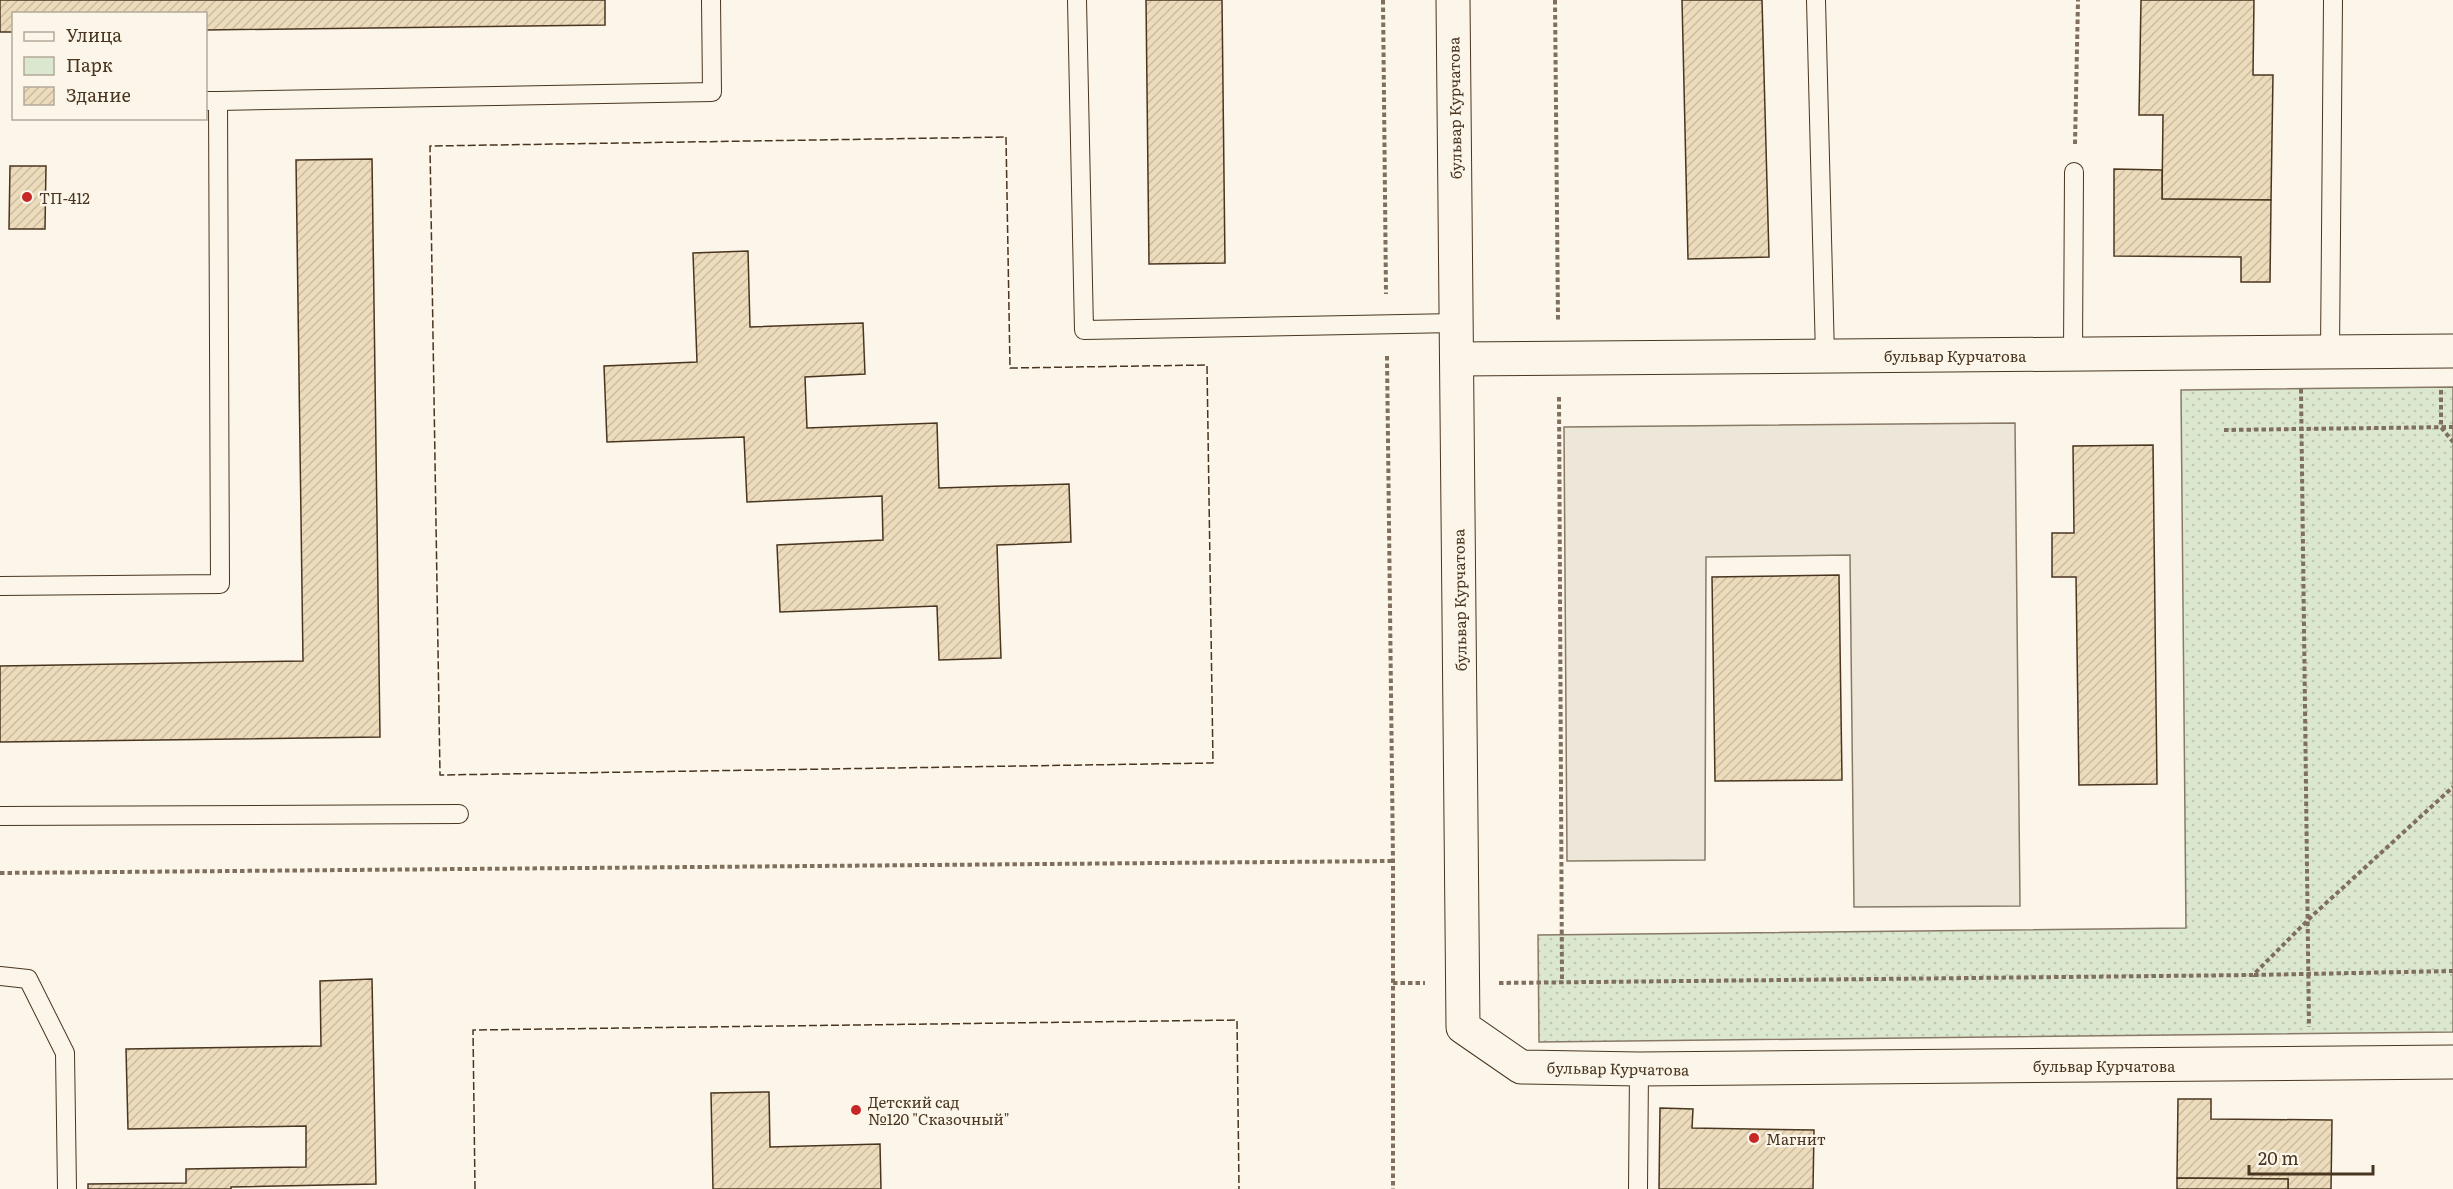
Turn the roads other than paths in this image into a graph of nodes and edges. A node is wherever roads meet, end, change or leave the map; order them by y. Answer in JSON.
{"nodes":[{"id":1,"x":711,"y":0,"type":"edge"},
{"id":2,"x":1077,"y":0,"type":"edge"},
{"id":3,"x":1454,"y":0,"type":"edge"},
{"id":4,"x":1816,"y":0,"type":"edge"},
{"id":5,"x":2333,"y":0,"type":"edge"},
{"id":6,"x":212,"y":101,"type":"edge"},
{"id":7,"x":2074,"y":172,"type":"road end"},
{"id":8,"x":1456,"y":323,"type":"junction"},
{"id":9,"x":2447,"y":351,"type":"edge"},
{"id":10,"x":2315,"y":352,"type":"junction"},
{"id":11,"x":2073,"y":354,"type":"junction"},
{"id":12,"x":1825,"y":356,"type":"junction"},
{"id":13,"x":1457,"y":359,"type":"junction"},
{"id":14,"x":0,"y":586,"type":"edge"},
{"id":15,"x":459,"y":814,"type":"dead end"},
{"id":16,"x":0,"y":816,"type":"edge"},
{"id":17,"x":0,"y":976,"type":"edge"},
{"id":18,"x":2453,"y":1062,"type":"edge"},
{"id":19,"x":1639,"y":1069,"type":"junction"},
{"id":20,"x":68,"y":1189,"type":"edge"},
{"id":21,"x":1638,"y":1189,"type":"edge"}],
"edges":[{"from":1,"to":6,"type":"lane"},
{"from":2,"to":8,"type":"lane"},
{"from":3,"to":8,"type":"street","name":"бульвар Курчатова"},
{"from":4,"to":12,"type":"lane"},
{"from":5,"to":10,"type":"lane"},
{"from":6,"to":14,"type":"lane"},
{"from":7,"to":11,"type":"lane"},
{"from":8,"to":13,"type":"street","name":"бульвар Курчатова"},
{"from":9,"to":10,"type":"street","name":"бульвар Курчатова"},
{"from":10,"to":11,"type":"street","name":"бульвар Курчатова"},
{"from":11,"to":12,"type":"street","name":"бульвар Курчатова"},
{"from":12,"to":13,"type":"street","name":"бульвар Курчатова"},
{"from":13,"to":19,"type":"street","name":"бульвар Курчатова"},
{"from":15,"to":16,"type":"lane"},
{"from":17,"to":20,"type":"lane"},
{"from":18,"to":19,"type":"street","name":"бульвар Курчатова"},
{"from":19,"to":21,"type":"lane"}]}
